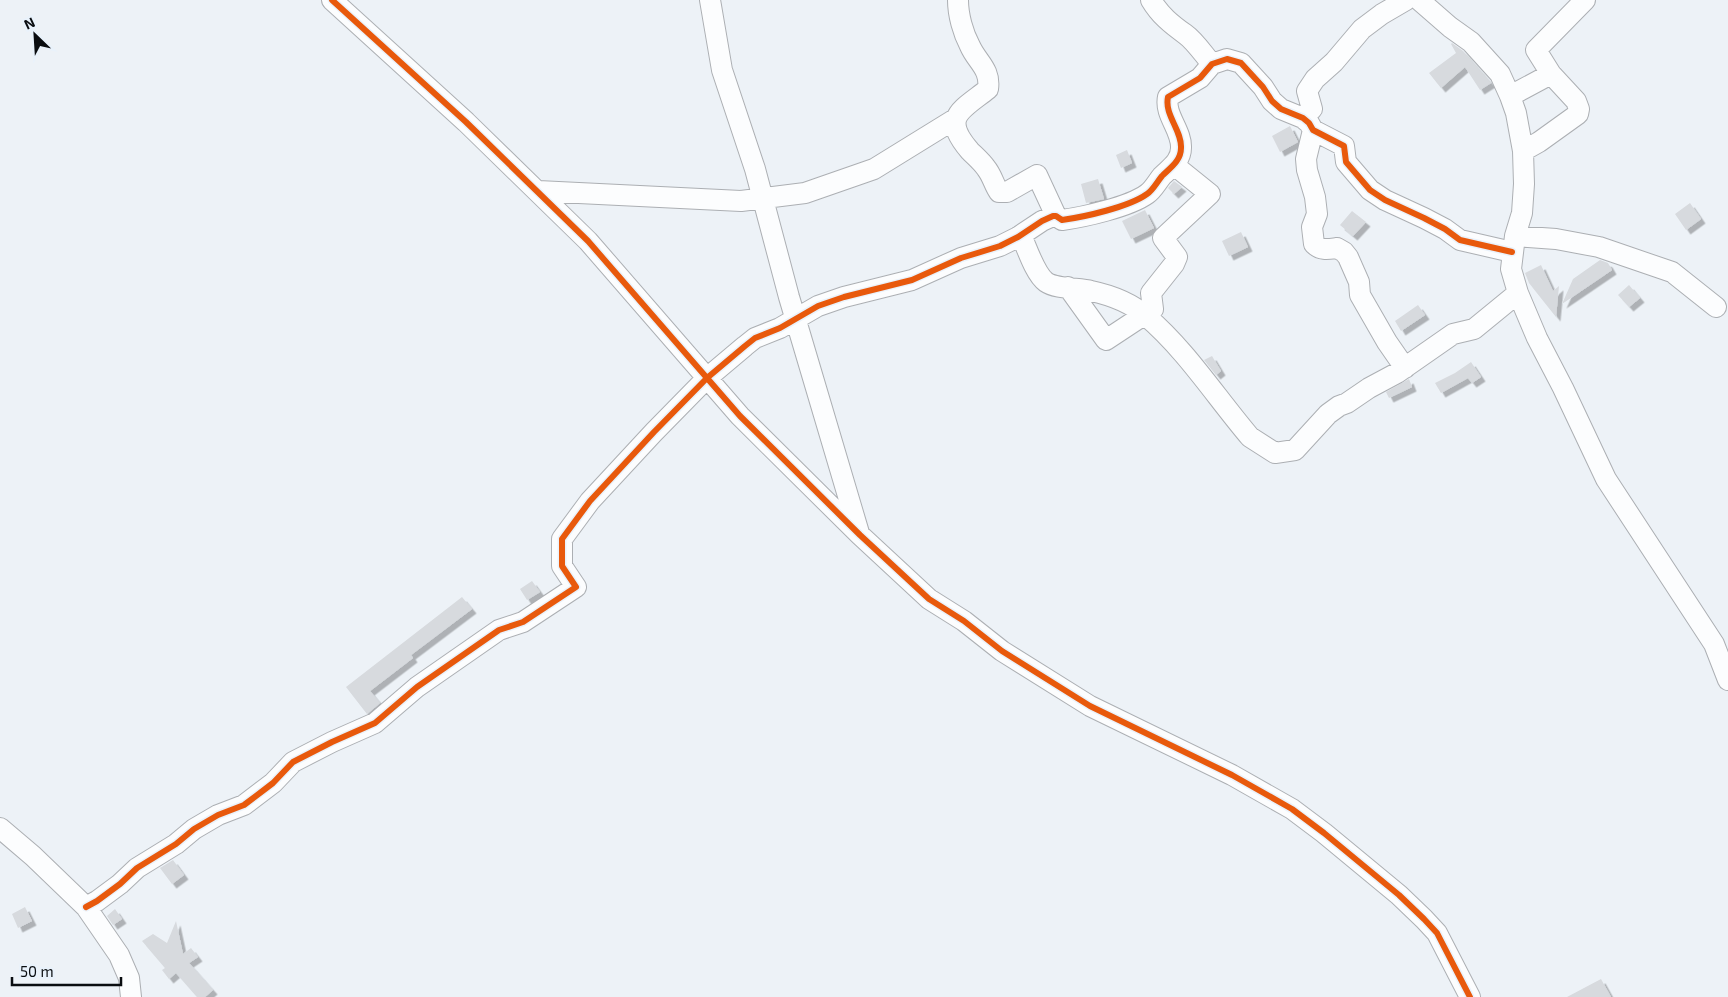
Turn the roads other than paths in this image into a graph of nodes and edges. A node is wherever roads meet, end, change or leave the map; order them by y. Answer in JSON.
{"nodes":[{"id":1,"x":332,"y":0,"type":"edge"},
{"id":2,"x":710,"y":0,"type":"edge"},
{"id":3,"x":958,"y":0,"type":"edge"},
{"id":4,"x":1151,"y":0,"type":"edge"},
{"id":5,"x":1406,"y":0,"type":"edge"},
{"id":6,"x":1419,"y":0,"type":"edge"},
{"id":7,"x":1585,"y":0,"type":"edge"},
{"id":8,"x":1212,"y":64,"type":"junction"},
{"id":9,"x":1551,"y":74,"type":"junction"},
{"id":10,"x":1510,"y":96,"type":"junction"},
{"id":11,"x":955,"y":119,"type":"junction"},
{"id":12,"x":1308,"y":124,"type":"junction"},
{"id":13,"x":1524,"y":151,"type":"junction"},
{"id":14,"x":1174,"y":166,"type":"junction"},
{"id":15,"x":538,"y":190,"type":"junction"},
{"id":16,"x":763,"y":198,"type":"junction"},
{"id":17,"x":1056,"y":216,"type":"junction"},
{"id":18,"x":1021,"y":235,"type":"junction"},
{"id":19,"x":1514,"y":244,"type":"junction"},
{"id":20,"x":1068,"y":288,"type":"junction"},
{"id":21,"x":1518,"y":293,"type":"junction"},
{"id":22,"x":1716,"y":306,"type":"dead end"},
{"id":23,"x":1144,"y":315,"type":"junction"},
{"id":24,"x":795,"y":319,"type":"junction"},
{"id":25,"x":1406,"y":368,"type":"junction"},
{"id":26,"x":707,"y":378,"type":"junction"},
{"id":27,"x":860,"y":535,"type":"junction"},
{"id":28,"x":1728,"y":680,"type":"edge"},
{"id":29,"x":0,"y":828,"type":"edge"},
{"id":30,"x":86,"y":907,"type":"junction"},
{"id":31,"x":131,"y":997,"type":"edge"},
{"id":32,"x":1470,"y":997,"type":"edge"}],
"edges":[{"from":1,"to":15,"type":"street"},
{"from":2,"to":16,"type":"street"},
{"from":3,"to":11,"type":"street"},
{"from":4,"to":8,"type":"street"},
{"from":5,"to":12,"type":"street"},
{"from":6,"to":10,"type":"street"},
{"from":7,"to":9,"type":"street"},
{"from":8,"to":12,"type":"street"},
{"from":8,"to":14,"type":"street"},
{"from":9,"to":10,"type":"street"},
{"from":9,"to":13,"type":"street"},
{"from":10,"to":13,"type":"street"},
{"from":11,"to":16,"type":"street"},
{"from":11,"to":17,"type":"street"},
{"from":12,"to":19,"type":"street"},
{"from":12,"to":25,"type":"street"},
{"from":13,"to":19,"type":"street"},
{"from":14,"to":17,"type":"street"},
{"from":14,"to":23,"type":"street"},
{"from":15,"to":16,"type":"street"},
{"from":15,"to":26,"type":"street"},
{"from":16,"to":24,"type":"street"},
{"from":17,"to":18,"type":"street"},
{"from":18,"to":20,"type":"street"},
{"from":18,"to":24,"type":"street"},
{"from":19,"to":21,"type":"street"},
{"from":19,"to":22,"type":"street"},
{"from":20,"to":23,"type":"street"},
{"from":20,"to":23,"type":"street"},
{"from":21,"to":25,"type":"street"},
{"from":21,"to":28,"type":"street"},
{"from":23,"to":25,"type":"street"},
{"from":24,"to":26,"type":"street"},
{"from":24,"to":27,"type":"street"},
{"from":26,"to":27,"type":"street"},
{"from":26,"to":30,"type":"street"},
{"from":27,"to":32,"type":"street"},
{"from":29,"to":30,"type":"street"},
{"from":30,"to":31,"type":"street"}]}
